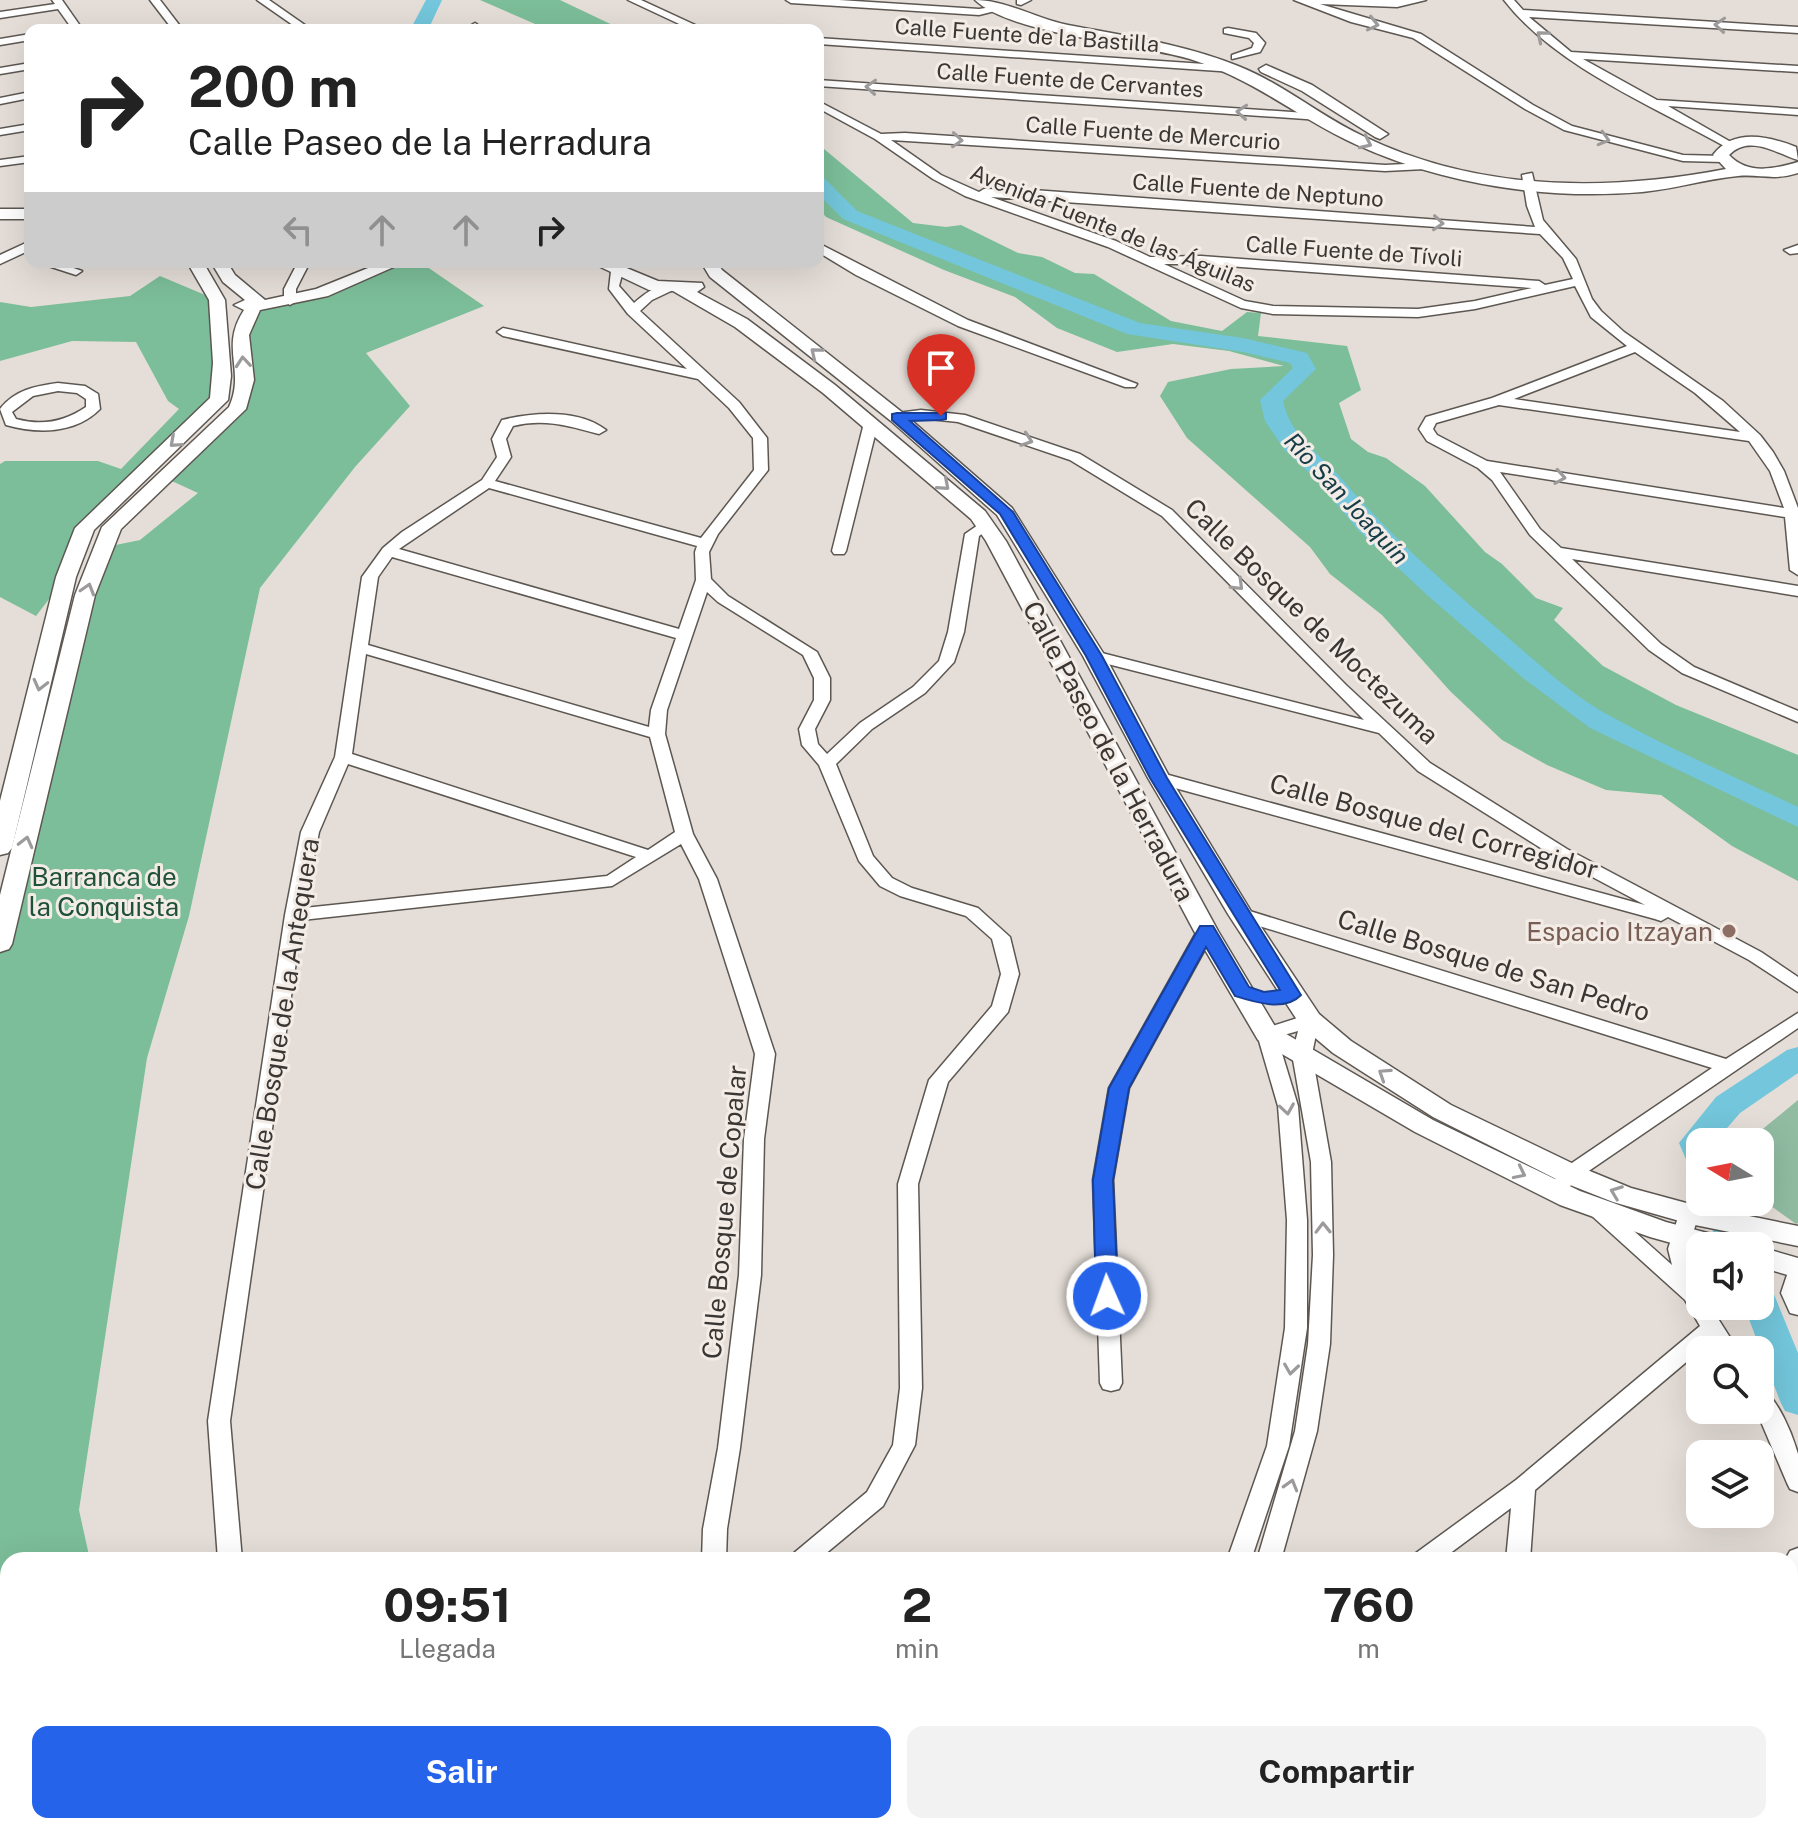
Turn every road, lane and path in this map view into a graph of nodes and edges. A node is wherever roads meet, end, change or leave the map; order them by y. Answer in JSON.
{"nodes":[{"id":1,"x":155,"y":0,"type":"edge"},
{"id":2,"x":262,"y":0,"type":"edge"},
{"id":3,"x":633,"y":0,"type":"edge"},
{"id":4,"x":791,"y":0,"type":"edge"},
{"id":5,"x":982,"y":0,"type":"edge"},
{"id":6,"x":1299,"y":0,"type":"edge"},
{"id":7,"x":1421,"y":0,"type":"edge"},
{"id":8,"x":1509,"y":0,"type":"edge"},
{"id":9,"x":1021,"y":1,"type":"edge"},
{"id":10,"x":59,"y":3,"type":"edge"},
{"id":11,"x":998,"y":9,"type":"junction"},
{"id":12,"x":1519,"y":13,"type":"junction"},
{"id":13,"x":0,"y":15,"type":"edge"},
{"id":14,"x":73,"y":24,"type":"edge"},
{"id":15,"x":173,"y":24,"type":"edge"},
{"id":16,"x":298,"y":24,"type":"edge"},
{"id":17,"x":687,"y":24,"type":"edge"},
{"id":18,"x":1798,"y":30,"type":"edge"},
{"id":19,"x":1228,"y":31,"type":"dead end"},
{"id":20,"x":24,"y":38,"type":"edge"},
{"id":21,"x":824,"y":41,"type":"edge"},
{"id":22,"x":0,"y":42,"type":"edge"},
{"id":23,"x":1568,"y":55,"type":"junction"},
{"id":24,"x":1239,"y":62,"type":"junction"},
{"id":25,"x":24,"y":67,"type":"edge"},
{"id":26,"x":1798,"y":69,"type":"edge"},
{"id":27,"x":0,"y":71,"type":"edge"},
{"id":28,"x":1279,"y":74,"type":"junction"},
{"id":29,"x":1257,"y":80,"type":"junction"},
{"id":30,"x":824,"y":83,"type":"edge"},
{"id":31,"x":24,"y":96,"type":"edge"},
{"id":32,"x":0,"y":101,"type":"edge"},
{"id":33,"x":1653,"y":101,"type":"junction"},
{"id":34,"x":824,"y":107,"type":"edge"},
{"id":35,"x":1798,"y":112,"type":"edge"},
{"id":36,"x":1320,"y":117,"type":"junction"},
{"id":37,"x":24,"y":128,"type":"edge"},
{"id":38,"x":0,"y":132,"type":"edge"},
{"id":39,"x":879,"y":137,"type":"junction"},
{"id":40,"x":1798,"y":140,"type":"edge"},
{"id":41,"x":1778,"y":145,"type":"junction"},
{"id":42,"x":1726,"y":155,"type":"junction"},
{"id":43,"x":24,"y":160,"type":"edge"},
{"id":44,"x":0,"y":163,"type":"edge"},
{"id":45,"x":1425,"y":166,"type":"junction"},
{"id":46,"x":1797,"y":166,"type":"edge"},
{"id":47,"x":1743,"y":170,"type":"junction"},
{"id":48,"x":1772,"y":173,"type":"junction"},
{"id":49,"x":1528,"y":179,"type":"junction"},
{"id":50,"x":1798,"y":188,"type":"edge"},
{"id":51,"x":969,"y":193,"type":"junction"},
{"id":52,"x":0,"y":214,"type":"edge"},
{"id":53,"x":24,"y":214,"type":"edge"},
{"id":54,"x":0,"y":223,"type":"edge"},
{"id":55,"x":24,"y":223,"type":"edge"},
{"id":56,"x":1543,"y":231,"type":"junction"},
{"id":57,"x":24,"y":249,"type":"edge"},
{"id":58,"x":824,"y":251,"type":"edge"},
{"id":59,"x":15,"y":255,"type":"junction"},
{"id":60,"x":24,"y":257,"type":"edge"},
{"id":61,"x":0,"y":260,"type":"edge"},
{"id":62,"x":1147,"y":260,"type":"junction"},
{"id":63,"x":65,"y":268,"type":"edge"},
{"id":64,"x":197,"y":268,"type":"edge"},
{"id":65,"x":224,"y":268,"type":"edge"},
{"id":66,"x":301,"y":268,"type":"edge"},
{"id":67,"x":353,"y":268,"type":"edge"},
{"id":68,"x":382,"y":268,"type":"edge"},
{"id":69,"x":712,"y":268,"type":"edge"},
{"id":70,"x":610,"y":269,"type":"edge"},
{"id":71,"x":76,"y":271,"type":"dead end"},
{"id":72,"x":1577,"y":282,"type":"junction"},
{"id":73,"x":237,"y":285,"type":"junction"},
{"id":74,"x":1558,"y":286,"type":"junction"},
{"id":75,"x":673,"y":288,"type":"junction"},
{"id":76,"x":290,"y":295,"type":"junction"},
{"id":77,"x":217,"y":310,"type":"junction"},
{"id":78,"x":633,"y":311,"type":"junction"},
{"id":79,"x":250,"y":313,"type":"junction"},
{"id":80,"x":503,"y":332,"type":"dead end"},
{"id":81,"x":1636,"y":347,"type":"junction"},
{"id":82,"x":698,"y":375,"type":"junction"},
{"id":83,"x":1130,"y":384,"type":"dead end"},
{"id":84,"x":829,"y":389,"type":"junction"},
{"id":85,"x":1497,"y":401,"type":"junction"},
{"id":86,"x":2,"y":413,"type":"edge"},
{"id":87,"x":897,"y":417,"type":"junction"},
{"id":88,"x":871,"y":423,"type":"junction"},
{"id":89,"x":599,"y":430,"type":"dead end"},
{"id":90,"x":1755,"y":438,"type":"junction"},
{"id":91,"x":1483,"y":465,"type":"junction"},
{"id":92,"x":487,"y":483,"type":"junction"},
{"id":93,"x":1795,"y":515,"type":"edge"},
{"id":94,"x":986,"y":526,"type":"junction"},
{"id":95,"x":706,"y":544,"type":"junction"},
{"id":96,"x":388,"y":551,"type":"junction"},
{"id":97,"x":839,"y":551,"type":"dead end"},
{"id":98,"x":1555,"y":552,"type":"junction"},
{"id":99,"x":1798,"y":570,"type":"edge"},
{"id":100,"x":704,"y":580,"type":"junction"},
{"id":101,"x":1798,"y":591,"type":"edge"},
{"id":102,"x":685,"y":636,"type":"junction"},
{"id":103,"x":359,"y":647,"type":"junction"},
{"id":104,"x":1094,"y":656,"type":"junction"},
{"id":105,"x":1798,"y":717,"type":"edge"},
{"id":106,"x":1384,"y":730,"type":"junction"},
{"id":107,"x":657,"y":734,"type":"junction"},
{"id":108,"x":343,"y":757,"type":"junction"},
{"id":109,"x":827,"y":763,"type":"junction"},
{"id":110,"x":1159,"y":778,"type":"junction"},
{"id":111,"x":684,"y":834,"type":"junction"},
{"id":112,"x":0,"y":848,"type":"edge"},
{"id":113,"x":650,"y":856,"type":"junction"},
{"id":114,"x":1240,"y":914,"type":"junction"},
{"id":115,"x":294,"y":915,"type":"junction"},
{"id":116,"x":1695,"y":924,"type":"junction"},
{"id":117,"x":1206,"y":931,"type":"junction"},
{"id":118,"x":0,"y":944,"type":"edge"},
{"id":119,"x":1798,"y":986,"type":"edge"},
{"id":120,"x":1242,"y":991,"type":"junction"},
{"id":121,"x":1292,"y":995,"type":"junction"},
{"id":122,"x":1798,"y":1019,"type":"edge"},
{"id":123,"x":1310,"y":1020,"type":"junction"},
{"id":124,"x":1267,"y":1034,"type":"junction"},
{"id":125,"x":1302,"y":1054,"type":"junction"},
{"id":126,"x":1731,"y":1067,"type":"junction"},
{"id":127,"x":1563,"y":1182,"type":"junction"},
{"id":128,"x":1594,"y":1206,"type":"junction"},
{"id":129,"x":1686,"y":1225,"type":"junction"},
{"id":130,"x":1697,"y":1232,"type":"edge"},
{"id":131,"x":1792,"y":1235,"type":"edge"},
{"id":132,"x":1774,"y":1261,"type":"edge"},
{"id":133,"x":1798,"y":1268,"type":"edge"},
{"id":134,"x":1686,"y":1275,"type":"edge"},
{"id":135,"x":1798,"y":1276,"type":"edge"},
{"id":136,"x":1686,"y":1291,"type":"edge"},
{"id":137,"x":1798,"y":1307,"type":"edge"},
{"id":138,"x":1707,"y":1320,"type":"edge"},
{"id":139,"x":1712,"y":1328,"type":"junction"},
{"id":140,"x":1717,"y":1336,"type":"edge"},
{"id":141,"x":1111,"y":1383,"type":"dead end"},
{"id":142,"x":1774,"y":1423,"type":"edge"},
{"id":143,"x":1798,"y":1483,"type":"edge"},
{"id":144,"x":1524,"y":1486,"type":"junction"},
{"id":145,"x":1252,"y":1518,"type":"junction"},
{"id":146,"x":1280,"y":1524,"type":"junction"},
{"id":147,"x":229,"y":1552,"type":"edge"},
{"id":148,"x":714,"y":1552,"type":"edge"},
{"id":149,"x":812,"y":1552,"type":"edge"},
{"id":150,"x":1241,"y":1552,"type":"edge"},
{"id":151,"x":1271,"y":1552,"type":"edge"},
{"id":152,"x":1435,"y":1552,"type":"edge"},
{"id":153,"x":1519,"y":1552,"type":"edge"}],
"edges":[{"from":1,"to":15,"type":"street"},
{"from":2,"to":16,"type":"street"},
{"from":3,"to":17,"type":"street"},
{"from":4,"to":11,"type":"street"},
{"from":5,"to":11,"type":"main road"},
{"from":6,"to":7,"type":"street"},
{"from":6,"to":42,"type":"street","one_way":true},
{"from":8,"to":12,"type":"street"},
{"from":9,"to":24,"type":"main road"},
{"from":10,"to":13,"type":"street"},
{"from":10,"to":14,"type":"street"},
{"from":11,"to":24,"type":"main road"},
{"from":18,"to":12,"type":"street","one_way":true},
{"from":23,"to":12,"type":"street","one_way":true},
{"from":19,"to":24,"type":"street"},
{"from":20,"to":22,"type":"street"},
{"from":21,"to":24,"type":"street","name":"Calle Fuente de la Bastilla"},
{"from":23,"to":26,"type":"street"},
{"from":23,"to":33,"type":"street"},
{"from":24,"to":28,"type":"main road"},
{"from":24,"to":29,"type":"main road"},
{"from":25,"to":27,"type":"street"},
{"from":28,"to":29,"type":"main road"},
{"from":28,"to":49,"type":"main road"},
{"from":29,"to":36,"type":"main road"},
{"from":36,"to":30,"type":"street","name":"Calle Fuente de Cervantes","one_way":true},
{"from":31,"to":32,"type":"street"},
{"from":33,"to":35,"type":"street"},
{"from":33,"to":42,"type":"street"},
{"from":34,"to":39,"type":"street","name":"Avenida Fuente de las Águilas"},
{"from":36,"to":45,"type":"main road","one_way":true},
{"from":37,"to":38,"type":"street"},
{"from":39,"to":45,"type":"street","name":"Calle Fuente de Mercurio","one_way":true},
{"from":39,"to":51,"type":"street","name":"Avenida Fuente de las Águilas"},
{"from":40,"to":41,"type":"main road"},
{"from":41,"to":42,"type":"main road"},
{"from":41,"to":46,"type":"main road"},
{"from":42,"to":47,"type":"main road"},
{"from":42,"to":49,"type":"main road"},
{"from":43,"to":44,"type":"street"},
{"from":45,"to":49,"type":"main road"},
{"from":46,"to":48,"type":"main road"},
{"from":47,"to":48,"type":"main road"},
{"from":47,"to":49,"type":"main road"},
{"from":48,"to":50,"type":"main road"},
{"from":49,"to":56,"type":"street"},
{"from":51,"to":56,"type":"street","name":"Calle Fuente de Neptuno","one_way":true},
{"from":51,"to":62,"type":"street","name":"Avenida Fuente de las Águilas"},
{"from":52,"to":53,"type":"main road"},
{"from":54,"to":55,"type":"main road"},
{"from":56,"to":72,"type":"street"},
{"from":57,"to":59,"type":"street"},
{"from":58,"to":83,"type":"street"},
{"from":59,"to":60,"type":"street"},
{"from":59,"to":61,"type":"street"},
{"from":62,"to":74,"type":"street","name":"Calle Fuente de Tívoli"},
{"from":62,"to":74,"type":"street","name":"Avenida Fuente de las Águilas"},
{"from":63,"to":71,"type":"street"},
{"from":64,"to":77,"type":"main road"},
{"from":65,"to":73,"type":"main road"},
{"from":66,"to":76,"type":"street"},
{"from":67,"to":76,"type":"main road"},
{"from":68,"to":76,"type":"main road"},
{"from":69,"to":75,"type":"main road"},
{"from":87,"to":69,"type":"main road","name":"Calle Paseo de la Herradura","one_way":true},
{"from":70,"to":75,"type":"main road","name":"Calle Paseo de la Herradura"},
{"from":70,"to":78,"type":"street"},
{"from":72,"to":74,"type":"street","name":"Avenida Fuente de las Águilas"},
{"from":72,"to":81,"type":"street"},
{"from":73,"to":76,"type":"main road"},
{"from":73,"to":79,"type":"main road"},
{"from":75,"to":78,"type":"street"},
{"from":75,"to":84,"type":"main road","name":"Calle Paseo de la Herradura"},
{"from":76,"to":79,"type":"main road"},
{"from":77,"to":79,"type":"main road"},
{"from":77,"to":112,"type":"main road","one_way":true},
{"from":78,"to":82,"type":"street"},
{"from":118,"to":79,"type":"main road","one_way":true},
{"from":80,"to":82,"type":"street"},
{"from":81,"to":85,"type":"street"},
{"from":81,"to":90,"type":"street"},
{"from":82,"to":95,"type":"street"},
{"from":84,"to":87,"type":"main road"},
{"from":84,"to":88,"type":"main road","name":"Calle Paseo de la Herradura"},
{"from":85,"to":90,"type":"street"},
{"from":85,"to":91,"type":"street"},
{"from":86,"to":86,"type":"street"},
{"from":87,"to":104,"type":"main road","name":"Calle Paseo de la Herradura"},
{"from":87,"to":106,"type":"street","name":"Calle Bosque de Moctezuma","one_way":true},
{"from":88,"to":94,"type":"main road","name":"Calle Paseo de la Herradura","one_way":true},
{"from":88,"to":97,"type":"street"},
{"from":89,"to":92,"type":"street"},
{"from":90,"to":93,"type":"street"},
{"from":91,"to":93,"type":"street","one_way":true},
{"from":91,"to":98,"type":"street"},
{"from":92,"to":95,"type":"street"},
{"from":92,"to":96,"type":"street","name":"Calle Bosque de la Antequera"},
{"from":93,"to":99,"type":"street"},
{"from":94,"to":109,"type":"street"},
{"from":94,"to":117,"type":"main road","name":"Calle Paseo de la Herradura"},
{"from":95,"to":100,"type":"street"},
{"from":96,"to":102,"type":"street"},
{"from":96,"to":103,"type":"street","name":"Calle Bosque de la Antequera"},
{"from":98,"to":101,"type":"street"},
{"from":98,"to":105,"type":"street"},
{"from":100,"to":102,"type":"street"},
{"from":100,"to":109,"type":"street"},
{"from":102,"to":107,"type":"street"},
{"from":103,"to":107,"type":"street"},
{"from":103,"to":108,"type":"street","name":"Calle Bosque de la Antequera"},
{"from":104,"to":106,"type":"street"},
{"from":104,"to":110,"type":"main road","name":"Calle Paseo de la Herradura"},
{"from":106,"to":116,"type":"street","name":"Calle Bosque de Moctezuma"},
{"from":107,"to":111,"type":"street","name":"Calle Bosque de Copalar"},
{"from":108,"to":113,"type":"street"},
{"from":108,"to":115,"type":"street","name":"Calle Bosque de la Antequera"},
{"from":109,"to":149,"type":"street"},
{"from":110,"to":114,"type":"main road","name":"Calle Paseo de la Herradura"},
{"from":110,"to":116,"type":"street","name":"Calle Bosque del Corregidor"},
{"from":111,"to":113,"type":"street"},
{"from":111,"to":148,"type":"street","name":"Calle Bosque de Copalar"},
{"from":113,"to":115,"type":"street"},
{"from":114,"to":121,"type":"main road","name":"Calle Paseo de la Herradura"},
{"from":114,"to":126,"type":"street","name":"Calle Bosque de San Pedro"},
{"from":115,"to":147,"type":"street","name":"Calle Bosque de la Antequera"},
{"from":116,"to":119,"type":"street","name":"Calle Bosque de Moctezuma"},
{"from":117,"to":120,"type":"main road","name":"Calle Paseo de la Herradura"},
{"from":117,"to":141,"type":"street"},
{"from":120,"to":121,"type":"main road"},
{"from":120,"to":124,"type":"main road","name":"Calle Paseo de la Herradura"},
{"from":121,"to":123,"type":"main road","name":"Calle Paseo de la Herradura"},
{"from":122,"to":126,"type":"street"},
{"from":123,"to":124,"type":"street"},
{"from":123,"to":125,"type":"street"},
{"from":127,"to":123,"type":"main road","name":"Calle Paseo de la Herradura","one_way":true},
{"from":124,"to":125,"type":"main road","name":"Calle Paseo de la Herradura"},
{"from":124,"to":145,"type":"street","one_way":true},
{"from":125,"to":127,"type":"main road","name":"Calle Paseo de la Herradura","one_way":true},
{"from":146,"to":125,"type":"street","one_way":true},
{"from":126,"to":127,"type":"street"},
{"from":127,"to":128,"type":"main road","name":"Calle Paseo de la Herradura"},
{"from":129,"to":127,"type":"main road","name":"Calle Paseo de la Herradura","one_way":true},
{"from":128,"to":129,"type":"main road","name":"Calle Paseo de la Herradura"},
{"from":128,"to":136,"type":"street","name":"Calle Paseo de la Herradura"},
{"from":129,"to":130,"type":"main road","name":"Calle Paseo de la Herradura"},
{"from":129,"to":131,"type":"main road","name":"Calle Paseo de la Herradura"},
{"from":129,"to":134,"type":"street"},
{"from":132,"to":133,"type":"main road"},
{"from":135,"to":137,"type":"street"},
{"from":138,"to":139,"type":"street"},
{"from":139,"to":140,"type":"street"},
{"from":139,"to":144,"type":"street"},
{"from":142,"to":143,"type":"street"},
{"from":144,"to":152,"type":"street"},
{"from":144,"to":153,"type":"street"},
{"from":145,"to":146,"type":"street"},
{"from":145,"to":150,"type":"street"},
{"from":146,"to":151,"type":"street"}]}
